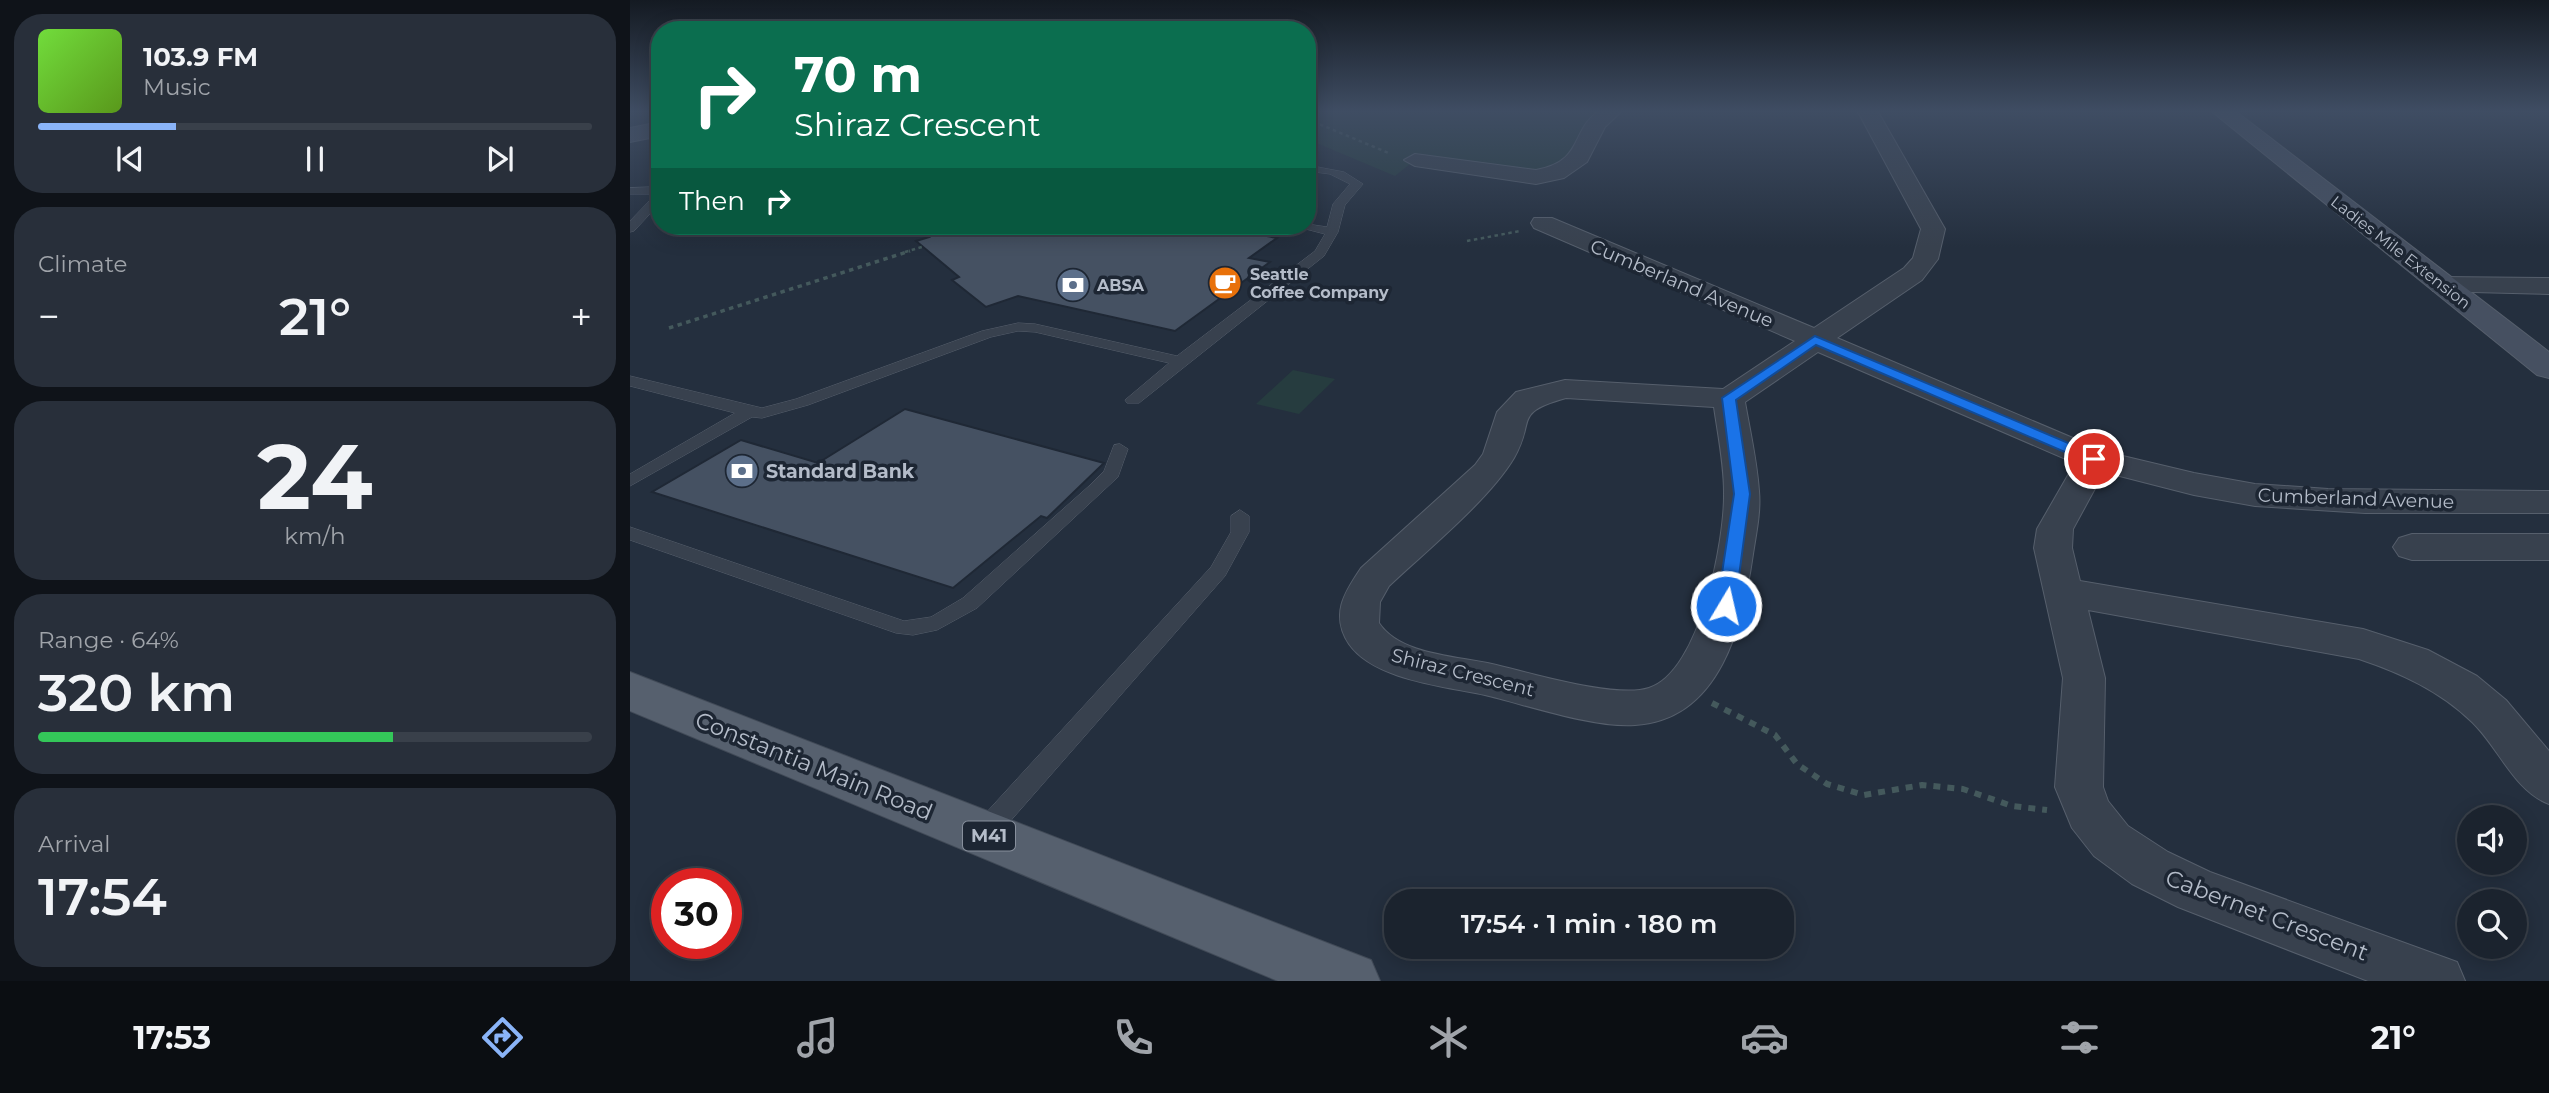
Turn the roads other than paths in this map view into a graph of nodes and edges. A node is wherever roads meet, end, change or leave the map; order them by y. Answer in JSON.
{"nodes":[{"id":1,"x":1580,"y":156,"type":"edge"},
{"id":2,"x":1893,"y":156,"type":"edge"},
{"id":3,"x":2279,"y":156,"type":"edge"},
{"id":4,"x":1415,"y":160,"type":"road end"},
{"id":5,"x":1316,"y":169,"type":"edge"},
{"id":6,"x":651,"y":190,"type":"edge"},
{"id":7,"x":630,"y":191,"type":"edge"},
{"id":8,"x":651,"y":206,"type":"edge"},
{"id":9,"x":643,"y":215,"type":"junction"},
{"id":10,"x":651,"y":215,"type":"edge"},
{"id":11,"x":1543,"y":223,"type":"dead end"},
{"id":12,"x":630,"y":228,"type":"edge"},
{"id":13,"x":1316,"y":229,"type":"edge"},
{"id":14,"x":1332,"y":232,"type":"junction"},
{"id":15,"x":2442,"y":285,"type":"junction"},
{"id":16,"x":2549,"y":286,"type":"edge"},
{"id":17,"x":1815,"y":340,"type":"junction"},
{"id":18,"x":1180,"y":361,"type":"junction"},
{"id":19,"x":2549,"y":368,"type":"edge"},
{"id":20,"x":630,"y":381,"type":"edge"},
{"id":21,"x":1729,"y":398,"type":"junction"},
{"id":22,"x":1133,"y":400,"type":"dead end"},
{"id":23,"x":749,"y":412,"type":"junction"},
{"id":24,"x":1120,"y":449,"type":"dead end"},
{"id":25,"x":2094,"y":459,"type":"junction"},
{"id":26,"x":630,"y":481,"type":"edge"},
{"id":27,"x":2507,"y":502,"type":"junction"},
{"id":28,"x":2549,"y":502,"type":"edge"},
{"id":29,"x":1240,"y":516,"type":"dead end"},
{"id":30,"x":630,"y":533,"type":"edge"},
{"id":31,"x":2549,"y":541,"type":"edge"},
{"id":32,"x":2412,"y":547,"type":"dead end"},
{"id":33,"x":2549,"y":547,"type":"edge"},
{"id":34,"x":2063,"y":592,"type":"junction"},
{"id":35,"x":630,"y":690,"type":"edge"},
{"id":36,"x":2549,"y":784,"type":"edge"},
{"id":37,"x":983,"y":834,"type":"junction"},
{"id":38,"x":1350,"y":981,"type":"edge"},
{"id":39,"x":2438,"y":981,"type":"edge"}],
"edges":[{"from":1,"to":4,"type":"street"},
{"from":2,"to":17,"type":"street"},
{"from":3,"to":15,"type":"main road","name":"Ladies Mile Extension"},
{"from":5,"to":14,"type":"lane"},
{"from":6,"to":7,"type":"lane"},
{"from":8,"to":9,"type":"lane"},
{"from":9,"to":10,"type":"lane"},
{"from":9,"to":12,"type":"lane"},
{"from":11,"to":17,"type":"street","name":"Cumberland Avenue"},
{"from":13,"to":14,"type":"lane"},
{"from":14,"to":18,"type":"lane"},
{"from":15,"to":16,"type":"street"},
{"from":15,"to":19,"type":"main road","name":"Ladies Mile Extension"},
{"from":17,"to":21,"type":"street"},
{"from":17,"to":25,"type":"street","name":"Cumberland Avenue"},
{"from":18,"to":22,"type":"lane"},
{"from":18,"to":23,"type":"lane"},
{"from":20,"to":23,"type":"lane"},
{"from":21,"to":21,"type":"street","name":"Shiraz Crescent"},
{"from":23,"to":26,"type":"lane"},
{"from":24,"to":30,"type":"lane"},
{"from":25,"to":27,"type":"street","name":"Cumberland Avenue"},
{"from":25,"to":34,"type":"street","name":"Cabernet Crescent"},
{"from":27,"to":28,"type":"street","name":"Cumberland Avenue"},
{"from":27,"to":31,"type":"street"},
{"from":29,"to":37,"type":"lane"},
{"from":32,"to":33,"type":"street"},
{"from":34,"to":36,"type":"street"},
{"from":34,"to":39,"type":"street","name":"Cabernet Crescent"},
{"from":35,"to":37,"type":"main road","name":"Constantia Main Road","number":"M41"},
{"from":37,"to":38,"type":"main road","name":"Constantia Main Road","number":"M41"}]}
